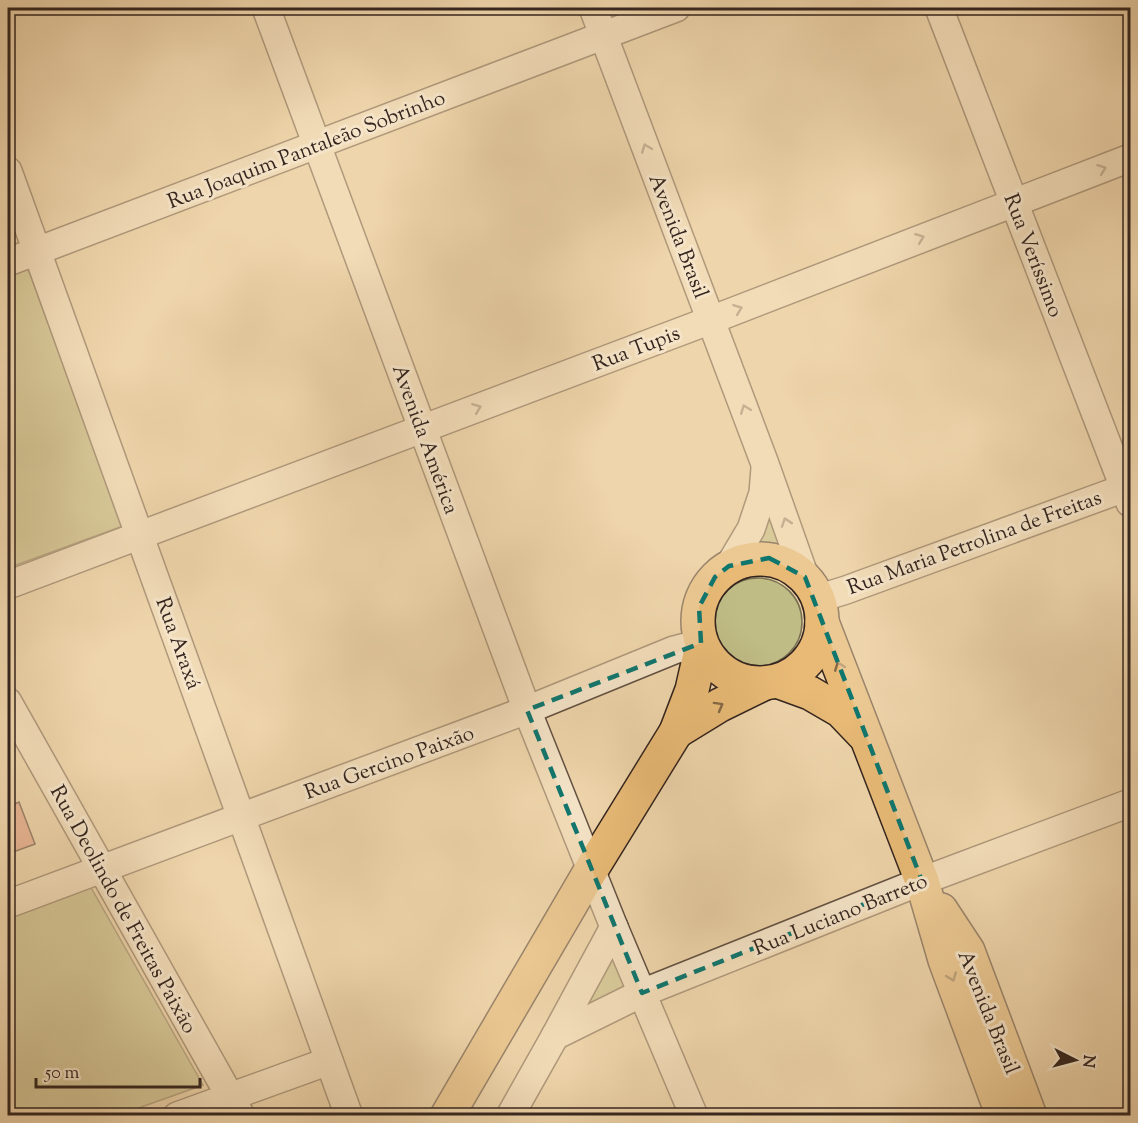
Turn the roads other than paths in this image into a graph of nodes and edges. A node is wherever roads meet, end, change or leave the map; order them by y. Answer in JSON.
{"nodes":[{"id":1,"x":266,"y":8,"type":"edge"},
{"id":2,"x":593,"y":8,"type":"edge"},
{"id":3,"x":676,"y":8,"type":"edge"},
{"id":4,"x":939,"y":8,"type":"edge"},
{"id":5,"x":604,"y":35,"type":"junction"},
{"id":6,"x":316,"y":144,"type":"junction"},
{"id":7,"x":1131,"y":158,"type":"edge"},
{"id":8,"x":8,"y":171,"type":"edge"},
{"id":9,"x":1013,"y":202,"type":"junction"},
{"id":10,"x":37,"y":251,"type":"junction"},
{"id":11,"x":8,"y":262,"type":"edge"},
{"id":12,"x":711,"y":320,"type":"junction"},
{"id":13,"x":422,"y":429,"type":"junction"},
{"id":14,"x":765,"y":464,"type":"junction"},
{"id":15,"x":1129,"y":492,"type":"edge"},
{"id":16,"x":140,"y":535,"type":"junction"},
{"id":17,"x":729,"y":566,"type":"junction"},
{"id":18,"x":8,"y":585,"type":"edge"},
{"id":19,"x":815,"y":599,"type":"junction"},
{"id":20,"x":694,"y":641,"type":"junction"},
{"id":21,"x":771,"y":682,"type":"junction"},
{"id":22,"x":8,"y":702,"type":"edge"},
{"id":23,"x":527,"y":710,"type":"junction"},
{"id":24,"x":676,"y":732,"type":"junction"},
{"id":25,"x":868,"y":740,"type":"junction"},
{"id":26,"x":1131,"y":803,"type":"edge"},
{"id":27,"x":242,"y":817,"type":"junction"},
{"id":28,"x":102,"y":869,"type":"junction"},
{"id":29,"x":591,"y":870,"type":"junction"},
{"id":30,"x":922,"y":881,"type":"junction"},
{"id":31,"x":8,"y":904,"type":"edge"},
{"id":32,"x":614,"y":927,"type":"junction"},
{"id":33,"x":642,"y":993,"type":"junction"},
{"id":34,"x":555,"y":1036,"type":"junction"},
{"id":35,"x":329,"y":1061,"type":"junction"},
{"id":36,"x":236,"y":1106,"type":"edge"},
{"id":37,"x":177,"y":1116,"type":"edge"},
{"id":38,"x":349,"y":1116,"type":"edge"},
{"id":39,"x":447,"y":1116,"type":"edge"},
{"id":40,"x":510,"y":1116,"type":"edge"},
{"id":41,"x":694,"y":1116,"type":"edge"},
{"id":42,"x":1003,"y":1116,"type":"edge"},
{"id":43,"x":1030,"y":1116,"type":"edge"}],
"edges":[{"from":1,"to":6,"type":"street","name":"Avenida América"},
{"from":2,"to":5,"type":"street","name":"Avenida Brasil"},
{"from":3,"to":5,"type":"street","name":"Rua Joaquim Pantaleão Sobrinho"},
{"from":4,"to":9,"type":"street","name":"Rua Veríssimo"},
{"from":5,"to":6,"type":"street","name":"Rua Joaquim Pantaleão Sobrinho"},
{"from":12,"to":5,"type":"street","name":"Avenida Brasil","one_way":true},
{"from":6,"to":10,"type":"street","name":"Rua Joaquim Pantaleão Sobrinho"},
{"from":6,"to":13,"type":"street","name":"Avenida América"},
{"from":9,"to":7,"type":"street","name":"Rua Tupis","one_way":true},
{"from":8,"to":10,"type":"street","name":"Rua Araxá"},
{"from":12,"to":9,"type":"street","name":"Rua Tupis","one_way":true},
{"from":9,"to":15,"type":"street","name":"Rua Veríssimo"},
{"from":10,"to":11,"type":"street","name":"Rua Joaquim Pantaleão Sobrinho"},
{"from":10,"to":16,"type":"street","name":"Rua Araxá"},
{"from":13,"to":12,"type":"street","name":"Rua Tupis","one_way":true},
{"from":14,"to":12,"type":"street","name":"Avenida Brasil","one_way":true},
{"from":13,"to":16,"type":"street","name":"Rua Tupis"},
{"from":13,"to":23,"type":"street","name":"Avenida América"},
{"from":14,"to":17,"type":"street","name":"Avenida Brasil"},
{"from":19,"to":14,"type":"street","name":"Avenida Brasil","one_way":true},
{"from":15,"to":19,"type":"street","name":"Rua Maria Petrolina de Freitas"},
{"from":16,"to":18,"type":"street","name":"Rua Tupis"},
{"from":16,"to":27,"type":"street","name":"Rua Araxá"},
{"from":17,"to":19,"type":"main road"},
{"from":17,"to":20,"type":"main road"},
{"from":19,"to":21,"type":"main road"},
{"from":25,"to":19,"type":"main road","name":"Avenida Brasil","one_way":true},
{"from":20,"to":21,"type":"main road"},
{"from":20,"to":23,"type":"street","name":"Rua Gercino Paixão"},
{"from":20,"to":24,"type":"main road"},
{"from":24,"to":21,"type":"main road","one_way":true},
{"from":21,"to":25,"type":"main road","name":"Avenida Brasil"},
{"from":22,"to":28,"type":"street","name":"Rua Deolindo de Freitas Paixão"},
{"from":23,"to":27,"type":"street","name":"Rua Gercino Paixão"},
{"from":23,"to":29,"type":"street","name":"Avenida América"},
{"from":24,"to":29,"type":"main road"},
{"from":25,"to":30,"type":"main road","name":"Avenida Brasil"},
{"from":26,"to":30,"type":"street","name":"Rua Luciano Barreto"},
{"from":27,"to":28,"type":"street","name":"Rua Gercino Paixão"},
{"from":27,"to":35,"type":"street","name":"Rua Araxá"},
{"from":28,"to":31,"type":"street","name":"Rua Gercino Paixão"},
{"from":28,"to":36,"type":"street","name":"Rua Deolindo de Freitas Paixão"},
{"from":29,"to":32,"type":"street","name":"Avenida América"},
{"from":29,"to":39,"type":"main road"},
{"from":30,"to":33,"type":"street","name":"Rua Luciano Barreto"},
{"from":30,"to":42,"type":"main road","name":"Avenida Brasil","one_way":true},
{"from":30,"to":43,"type":"main road","name":"Avenida Brasil"},
{"from":32,"to":33,"type":"street","name":"Avenida América"},
{"from":32,"to":34,"type":"street"},
{"from":33,"to":34,"type":"street","name":"Rua Luciano Barreto"},
{"from":33,"to":41,"type":"street","name":"Avenida América"},
{"from":34,"to":40,"type":"street"},
{"from":35,"to":36,"type":"street"},
{"from":35,"to":38,"type":"street","name":"Rua Araxá"},
{"from":36,"to":37,"type":"street"}]}
